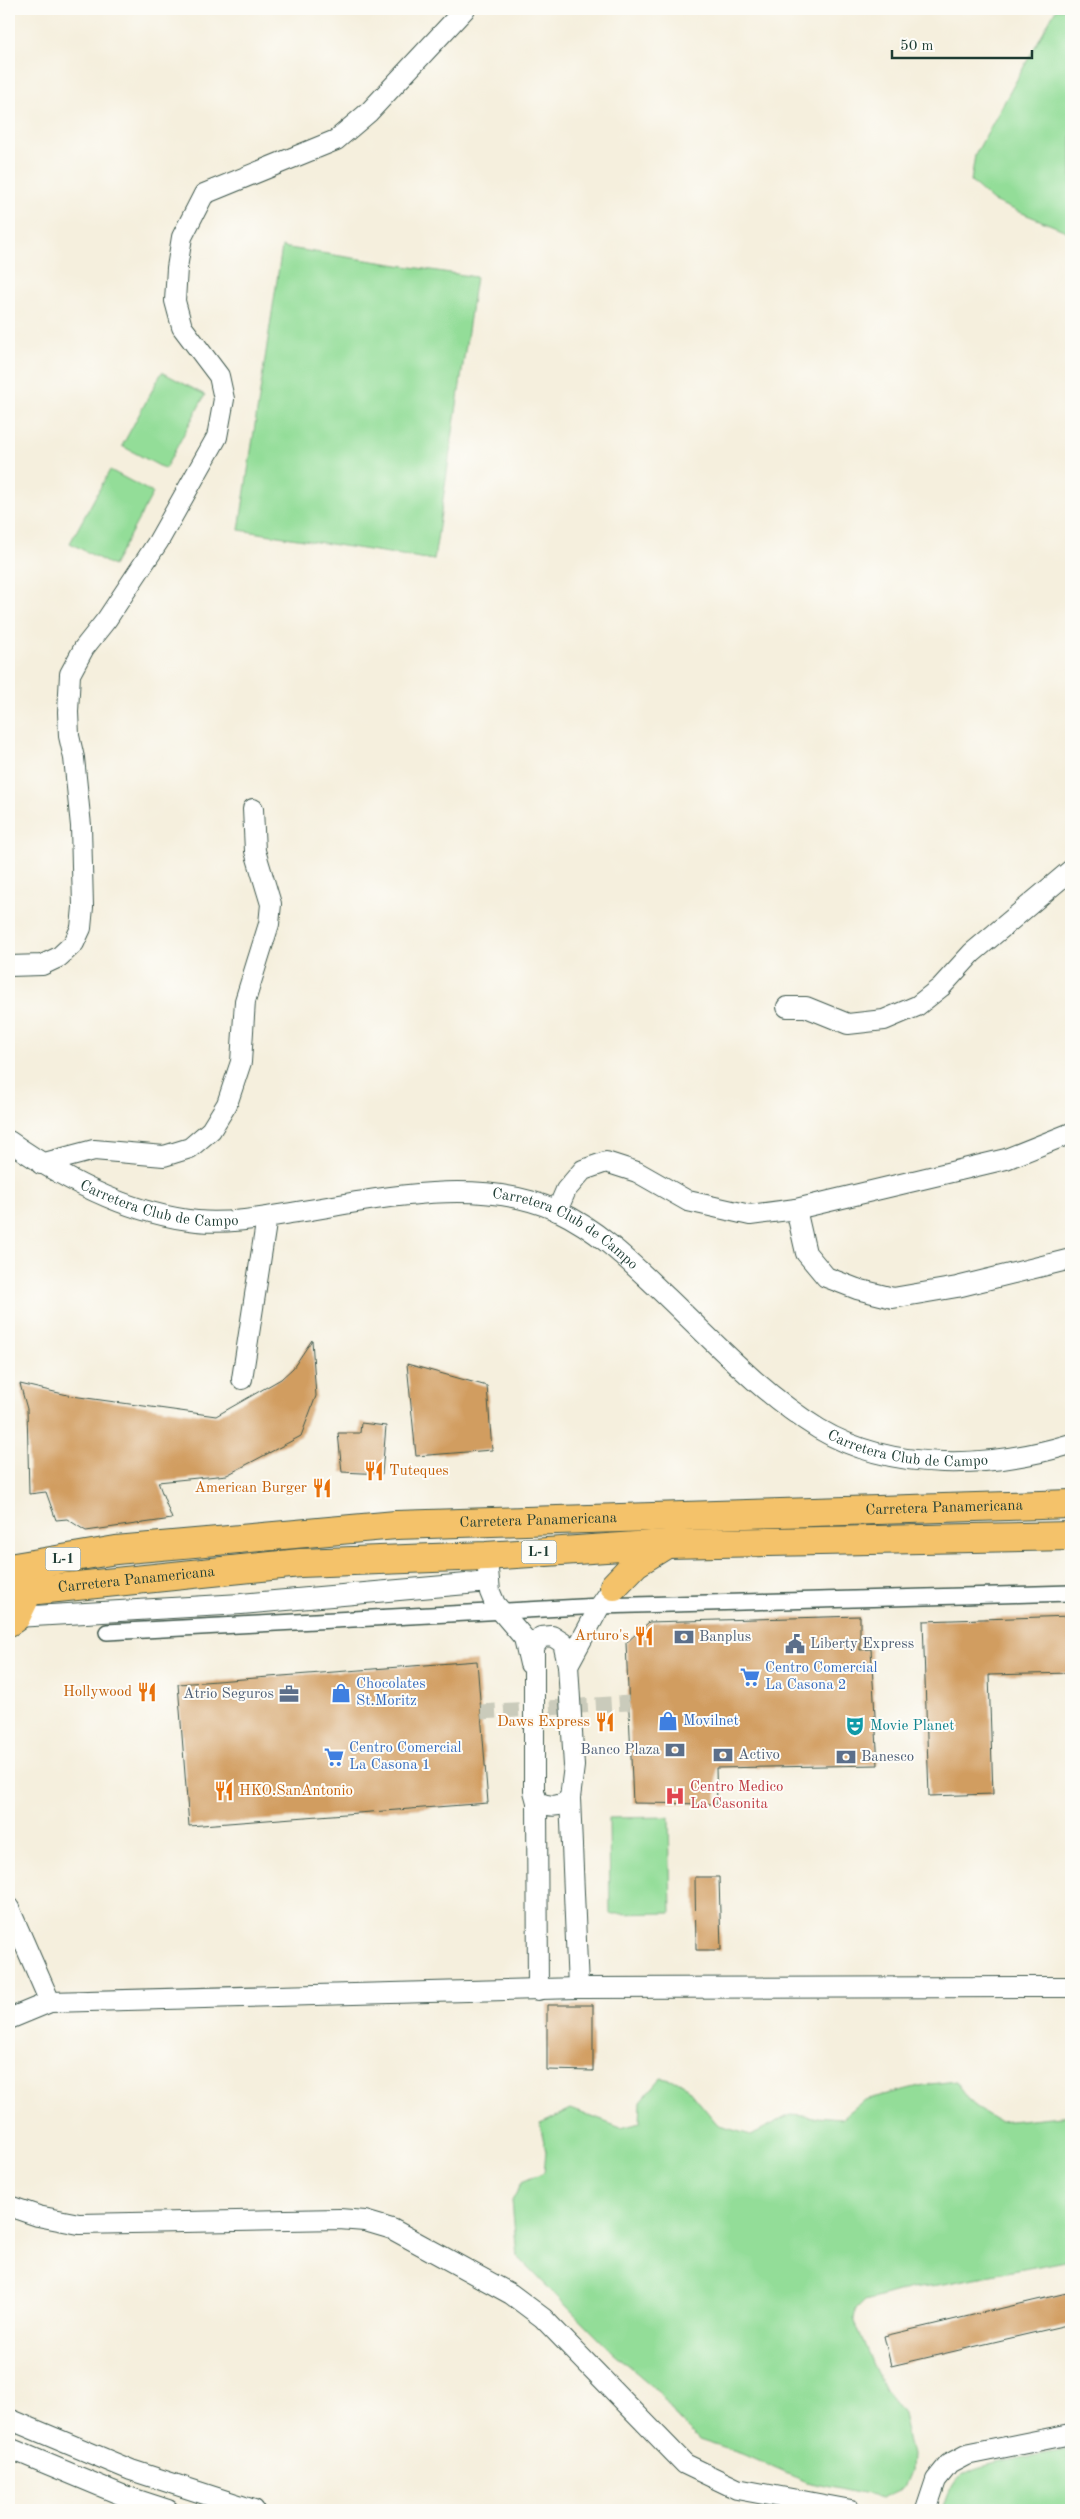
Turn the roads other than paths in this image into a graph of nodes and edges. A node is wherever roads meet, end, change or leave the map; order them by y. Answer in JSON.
{"nodes":[{"id":1,"x":465,"y":9,"type":"edge"},
{"id":2,"x":253,"y":809,"type":"dead end"},
{"id":3,"x":1071,"y":870,"type":"edge"},
{"id":4,"x":9,"y":966,"type":"edge"},
{"id":5,"x":787,"y":1007,"type":"dead end"},
{"id":6,"x":1071,"y":1133,"type":"edge"},
{"id":7,"x":9,"y":1141,"type":"edge"},
{"id":8,"x":41,"y":1164,"type":"junction"},
{"id":9,"x":796,"y":1209,"type":"junction"},
{"id":10,"x":557,"y":1211,"type":"junction"},
{"id":11,"x":267,"y":1217,"type":"junction"},
{"id":12,"x":1071,"y":1259,"type":"edge"},
{"id":13,"x":242,"y":1379,"type":"dead end"},
{"id":14,"x":1071,"y":1444,"type":"edge"},
{"id":15,"x":1071,"y":1504,"type":"edge"},
{"id":16,"x":1071,"y":1536,"type":"edge"},
{"id":17,"x":666,"y":1544,"type":"junction"},
{"id":18,"x":116,"y":1550,"type":"junction"},
{"id":19,"x":9,"y":1554,"type":"edge"},
{"id":20,"x":9,"y":1568,"type":"edge"},
{"id":21,"x":488,"y":1569,"type":"junction"},
{"id":22,"x":1071,"y":1594,"type":"edge"},
{"id":23,"x":607,"y":1596,"type":"junction"},
{"id":24,"x":16,"y":1606,"type":"edge"},
{"id":25,"x":501,"y":1612,"type":"junction"},
{"id":26,"x":107,"y":1632,"type":"dead end"},
{"id":27,"x":568,"y":1665,"type":"junction"},
{"id":28,"x":533,"y":1676,"type":"junction"},
{"id":29,"x":570,"y":1798,"type":"junction"},
{"id":30,"x":537,"y":1802,"type":"junction"},
{"id":31,"x":9,"y":1908,"type":"edge"},
{"id":32,"x":1071,"y":1987,"type":"edge"},
{"id":33,"x":578,"y":1988,"type":"junction"},
{"id":34,"x":538,"y":1990,"type":"junction"},
{"id":35,"x":50,"y":2002,"type":"junction"},
{"id":36,"x":9,"y":2019,"type":"edge"},
{"id":37,"x":9,"y":2206,"type":"edge"},
{"id":38,"x":9,"y":2419,"type":"edge"},
{"id":39,"x":1071,"y":2434,"type":"edge"},
{"id":40,"x":9,"y":2448,"type":"edge"},
{"id":41,"x":168,"y":2510,"type":"edge"},
{"id":42,"x":254,"y":2510,"type":"edge"},
{"id":43,"x":851,"y":2510,"type":"edge"},
{"id":44,"x":926,"y":2510,"type":"edge"}],
"edges":[{"from":1,"to":4,"type":"street"},
{"from":2,"to":8,"type":"street"},
{"from":3,"to":5,"type":"street"},
{"from":6,"to":9,"type":"street"},
{"from":7,"to":8,"type":"street","name":"Carretera Club de Campo"},
{"from":8,"to":11,"type":"street","name":"Carretera Club de Campo"},
{"from":9,"to":10,"type":"street"},
{"from":9,"to":12,"type":"street"},
{"from":10,"to":11,"type":"street","name":"Carretera Club de Campo"},
{"from":10,"to":14,"type":"street","name":"Carretera Club de Campo"},
{"from":11,"to":13,"type":"street"},
{"from":15,"to":18,"type":"main road","name":"Carretera Panamericana","number":"L-1"},
{"from":16,"to":17,"type":"main road","name":"Carretera Panamericana","number":"L-1"},
{"from":17,"to":21,"type":"main road","name":"Carretera Panamericana","number":"L-1"},
{"from":17,"to":23,"type":"main road"},
{"from":18,"to":19,"type":"main road"},
{"from":18,"to":20,"type":"main road","name":"Carretera Panamericana","number":"L-1"},
{"from":21,"to":24,"type":"main road","name":"Carretera Panamericana","number":"L-1"},
{"from":21,"to":25,"type":"street"},
{"from":22,"to":23,"type":"street"},
{"from":23,"to":25,"type":"street"},
{"from":23,"to":27,"type":"street"},
{"from":25,"to":26,"type":"street"},
{"from":25,"to":28,"type":"street"},
{"from":27,"to":28,"type":"street"},
{"from":27,"to":29,"type":"street"},
{"from":28,"to":30,"type":"street"},
{"from":29,"to":30,"type":"street"},
{"from":29,"to":33,"type":"street"},
{"from":30,"to":34,"type":"street"},
{"from":31,"to":35,"type":"street"},
{"from":32,"to":33,"type":"street"},
{"from":33,"to":34,"type":"street"},
{"from":34,"to":35,"type":"street"},
{"from":35,"to":36,"type":"street"},
{"from":37,"to":43,"type":"street"},
{"from":38,"to":42,"type":"street"},
{"from":39,"to":44,"type":"street"},
{"from":40,"to":41,"type":"street"}]}
